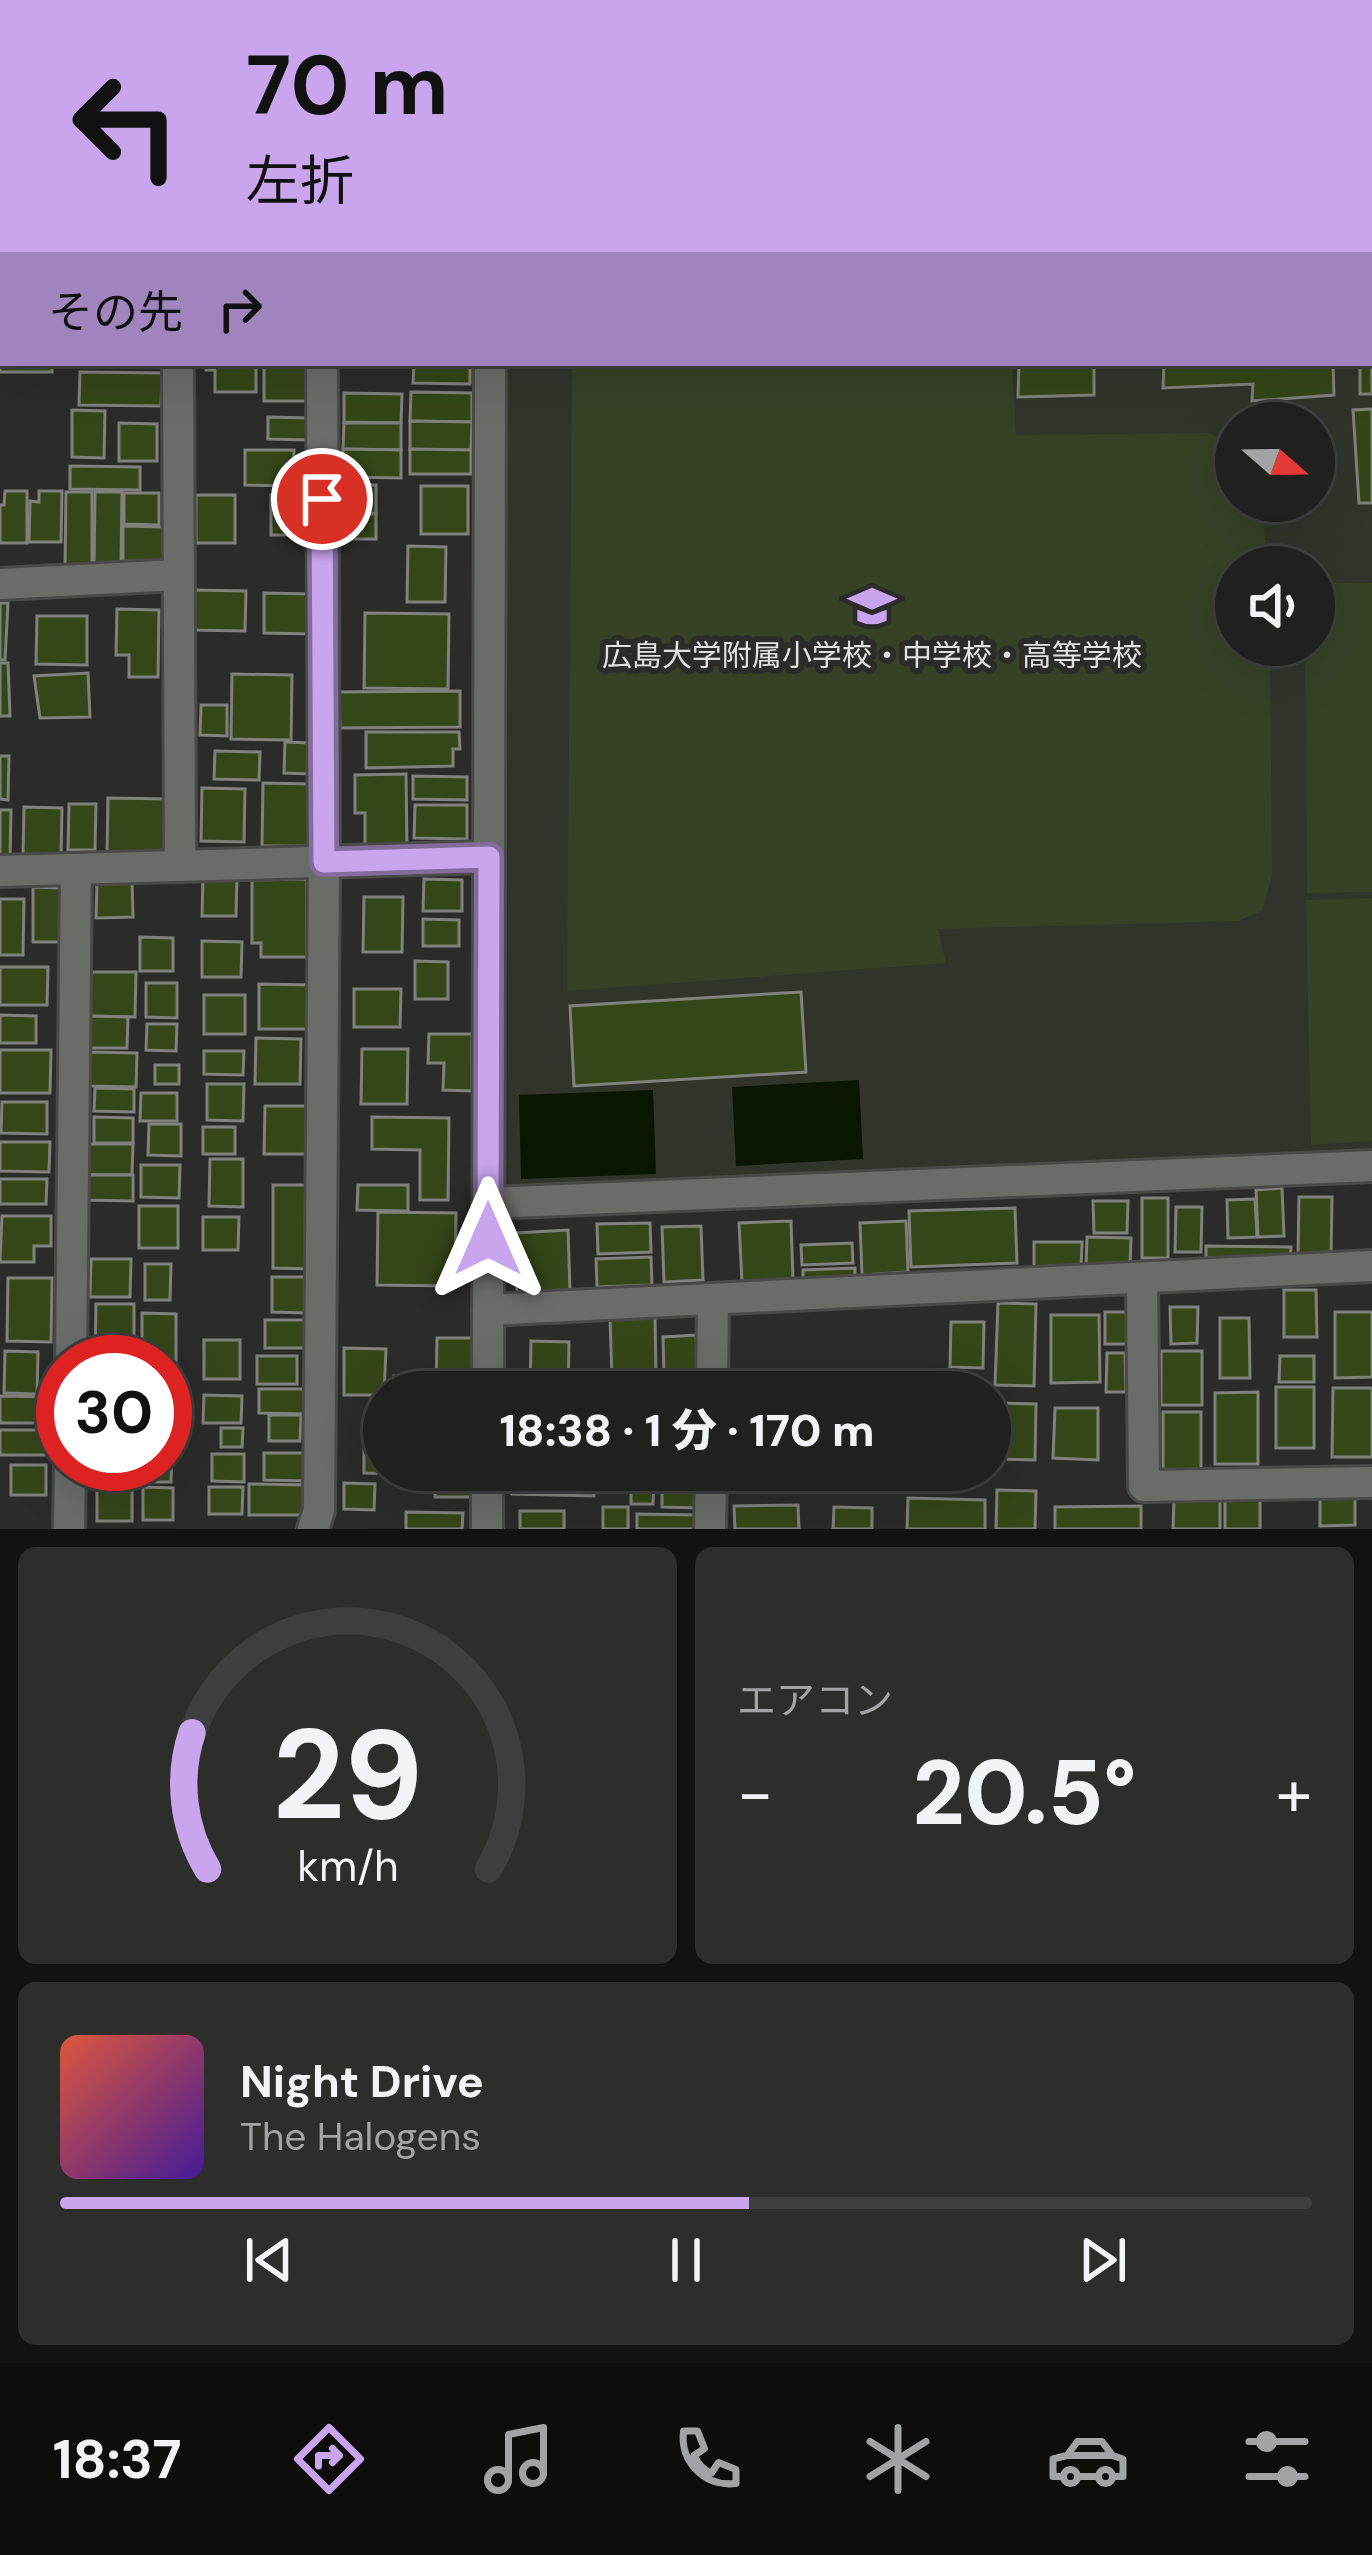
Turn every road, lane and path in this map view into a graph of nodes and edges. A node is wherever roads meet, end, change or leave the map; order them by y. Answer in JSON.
{"nodes":[{"id":1,"x":178,"y":366,"type":"edge"},
{"id":2,"x":322,"y":366,"type":"edge"},
{"id":3,"x":490,"y":366,"type":"edge"},
{"id":4,"x":178,"y":575,"type":"junction"},
{"id":5,"x":0,"y":584,"type":"edge"},
{"id":6,"x":489,"y":857,"type":"junction"},
{"id":7,"x":324,"y":862,"type":"junction"},
{"id":8,"x":180,"y":866,"type":"junction"},
{"id":9,"x":76,"y":868,"type":"junction"},
{"id":10,"x":0,"y":871,"type":"edge"},
{"id":11,"x":1372,"y":1166,"type":"edge"},
{"id":12,"x":488,"y":1203,"type":"junction"},
{"id":13,"x":1372,"y":1266,"type":"edge"},
{"id":14,"x":1142,"y":1278,"type":"junction"},
{"id":15,"x":713,"y":1299,"type":"junction"},
{"id":16,"x":488,"y":1310,"type":"junction"},
{"id":17,"x":71,"y":1335,"type":"edge"},
{"id":18,"x":488,"y":1371,"type":"edge"},
{"id":19,"x":712,"y":1371,"type":"edge"},
{"id":20,"x":1372,"y":1482,"type":"edge"},
{"id":21,"x":70,"y":1491,"type":"edge"},
{"id":22,"x":487,"y":1491,"type":"edge"},
{"id":23,"x":711,"y":1491,"type":"edge"},
{"id":24,"x":70,"y":1529,"type":"edge"},
{"id":25,"x":313,"y":1529,"type":"edge"},
{"id":26,"x":487,"y":1529,"type":"edge"},
{"id":27,"x":710,"y":1529,"type":"edge"}],
"edges":[{"from":1,"to":4,"type":"street"},
{"from":2,"to":7,"type":"street"},
{"from":3,"to":6,"type":"street"},
{"from":4,"to":5,"type":"street"},
{"from":4,"to":8,"type":"street"},
{"from":6,"to":7,"type":"street"},
{"from":6,"to":12,"type":"street"},
{"from":7,"to":8,"type":"street"},
{"from":7,"to":25,"type":"street"},
{"from":8,"to":9,"type":"street"},
{"from":9,"to":10,"type":"street"},
{"from":9,"to":17,"type":"street"},
{"from":11,"to":12,"type":"street"},
{"from":12,"to":16,"type":"street"},
{"from":13,"to":14,"type":"street"},
{"from":14,"to":15,"type":"street"},
{"from":14,"to":20,"type":"street"},
{"from":15,"to":16,"type":"street"},
{"from":15,"to":19,"type":"street"},
{"from":16,"to":18,"type":"street"},
{"from":21,"to":24,"type":"street"},
{"from":22,"to":26,"type":"street"},
{"from":23,"to":27,"type":"street"}]}
